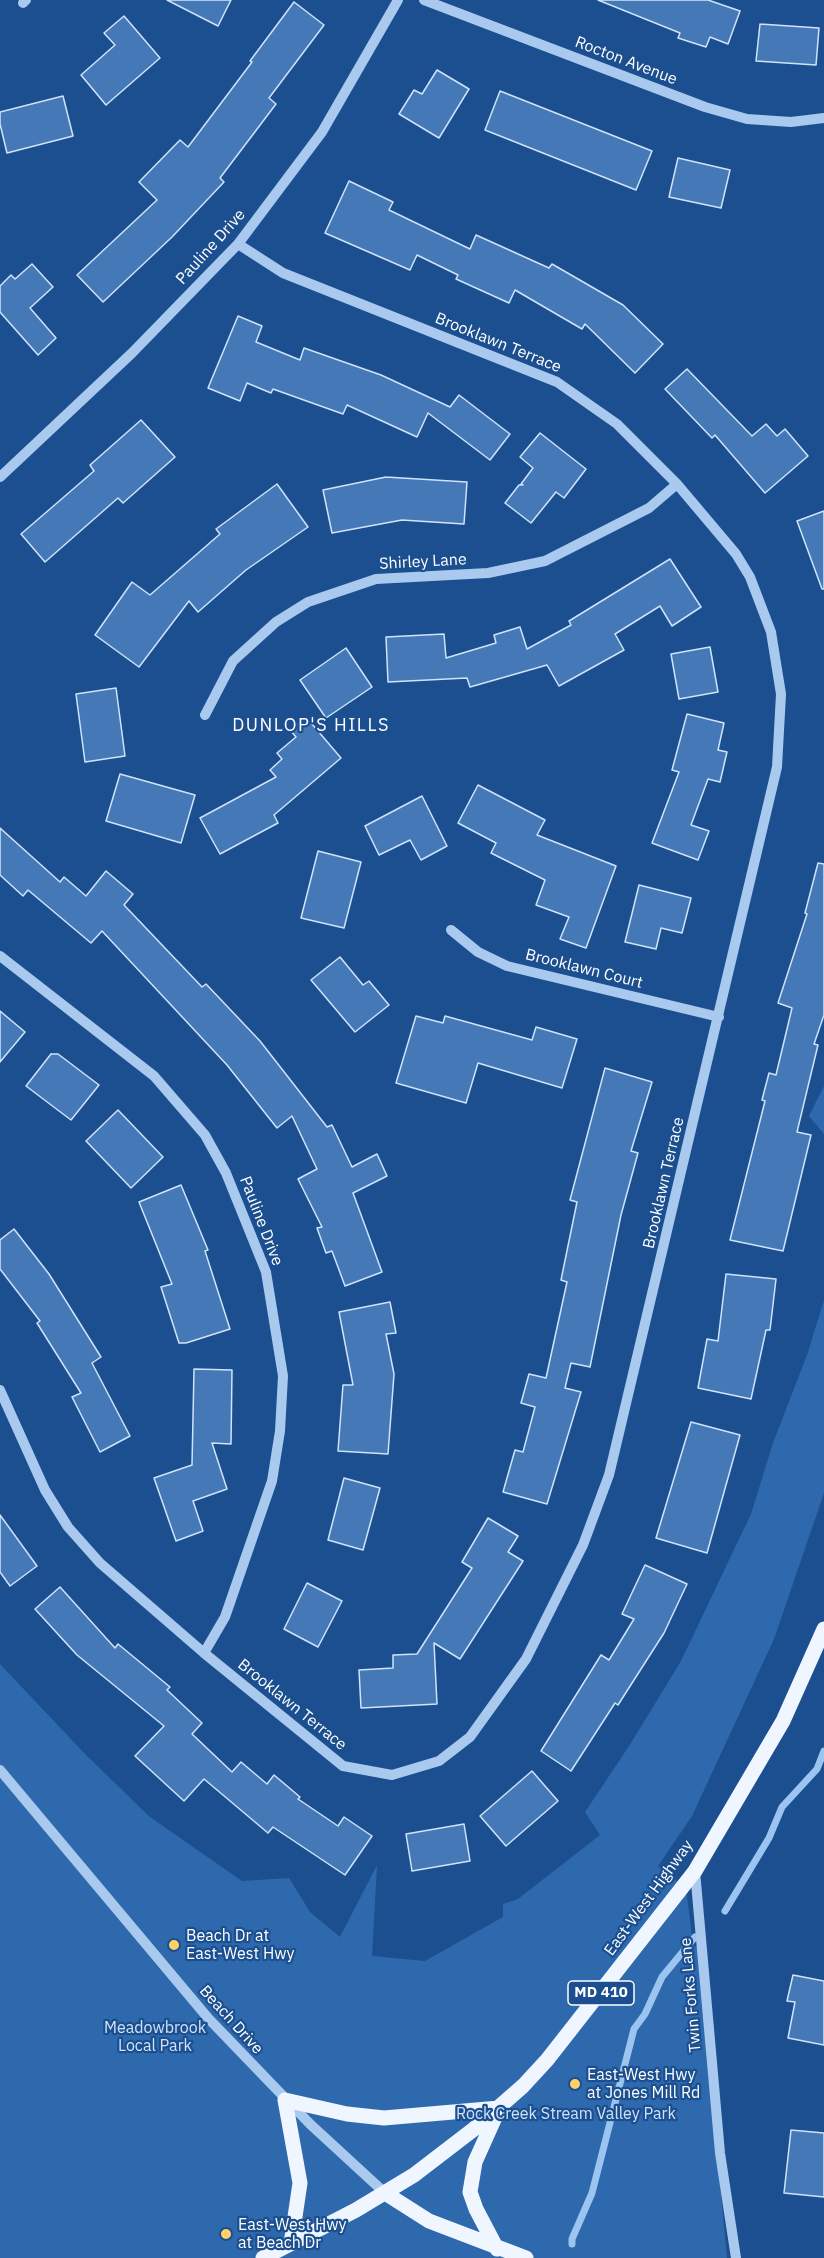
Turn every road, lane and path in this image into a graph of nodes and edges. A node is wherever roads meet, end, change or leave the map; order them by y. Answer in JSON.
{"nodes":[{"id":1,"x":398,"y":0,"type":"edge"},
{"id":2,"x":424,"y":0,"type":"edge"},
{"id":3,"x":824,"y":118,"type":"edge"},
{"id":4,"x":238,"y":244,"type":"junction"},
{"id":5,"x":0,"y":477,"type":"edge"},
{"id":6,"x":677,"y":484,"type":"junction"},
{"id":7,"x":205,"y":715,"type":"dead end"},
{"id":8,"x":451,"y":930,"type":"dead end"},
{"id":9,"x":0,"y":956,"type":"edge"},
{"id":10,"x":719,"y":1017,"type":"junction"},
{"id":11,"x":0,"y":1390,"type":"edge"},
{"id":12,"x":824,"y":1629,"type":"edge"},
{"id":13,"x":204,"y":1653,"type":"junction"},
{"id":14,"x":0,"y":1770,"type":"edge"},
{"id":15,"x":695,"y":1871,"type":"junction"},
{"id":16,"x":285,"y":2100,"type":"junction"},
{"id":17,"x":499,"y":2108,"type":"junction"},
{"id":18,"x":385,"y":2193,"type":"junction"},
{"id":19,"x":291,"y":2244,"type":"junction"},
{"id":20,"x":497,"y":2249,"type":"junction"},
{"id":21,"x":263,"y":2258,"type":"edge"},
{"id":22,"x":526,"y":2258,"type":"edge"},
{"id":23,"x":736,"y":2258,"type":"edge"}],
"edges":[{"from":1,"to":4,"type":"street","name":"Pauline Drive"},
{"from":2,"to":3,"type":"street","name":"Rocton Avenue"},
{"from":4,"to":5,"type":"street","name":"Pauline Drive"},
{"from":4,"to":6,"type":"street","name":"Brooklawn Terrace"},
{"from":6,"to":7,"type":"street","name":"Shirley Lane"},
{"from":6,"to":10,"type":"street","name":"Brooklawn Terrace"},
{"from":8,"to":10,"type":"street","name":"Brooklawn Court"},
{"from":9,"to":13,"type":"street","name":"Pauline Drive"},
{"from":10,"to":13,"type":"street","name":"Brooklawn Terrace"},
{"from":11,"to":13,"type":"street","name":"Brooklawn Terrace"},
{"from":12,"to":15,"type":"main road","name":"East-West Highway","number":"MD 410"},
{"from":14,"to":16,"type":"street","name":"Beach Drive"},
{"from":15,"to":17,"type":"main road","name":"East-West Highway","number":"MD 410"},
{"from":15,"to":23,"type":"street","name":"Twin Forks Lane"},
{"from":16,"to":17,"type":"main road"},
{"from":16,"to":18,"type":"street","name":"Beach Drive"},
{"from":16,"to":19,"type":"main road"},
{"from":17,"to":18,"type":"main road","name":"East-West Highway","number":"MD 410"},
{"from":17,"to":20,"type":"main road"},
{"from":18,"to":19,"type":"main road","name":"East-West Highway","number":"MD 410"},
{"from":18,"to":20,"type":"main road"},
{"from":19,"to":21,"type":"main road","name":"East-West Highway","number":"MD 410"},
{"from":20,"to":22,"type":"main road"}]}
